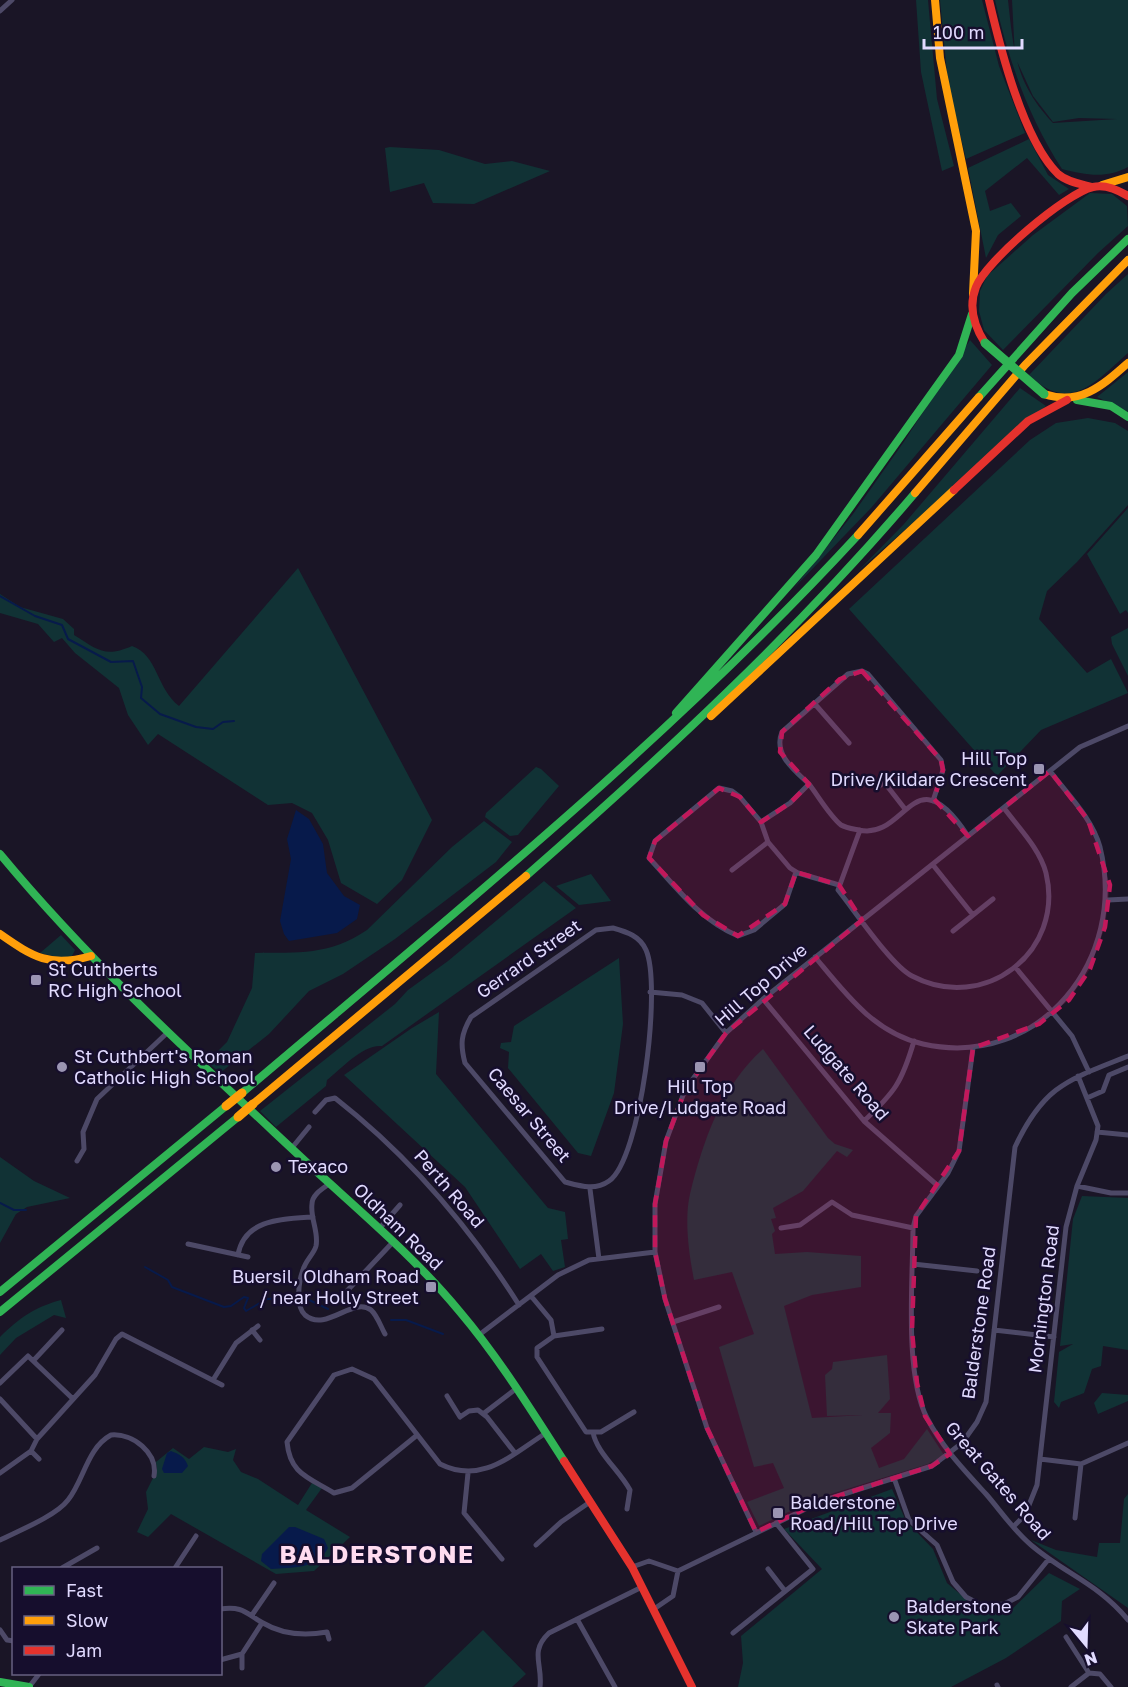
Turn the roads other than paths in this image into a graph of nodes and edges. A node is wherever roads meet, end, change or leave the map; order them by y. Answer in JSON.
{"nodes":[{"id":1,"x":12,"y":0,"type":"edge"},
{"id":2,"x":935,"y":0,"type":"edge"},
{"id":3,"x":989,"y":0,"type":"edge"},
{"id":4,"x":0,"y":11,"type":"edge"},
{"id":5,"x":1128,"y":177,"type":"edge"},
{"id":6,"x":1096,"y":187,"type":"junction"},
{"id":7,"x":1128,"y":196,"type":"edge"},
{"id":8,"x":1128,"y":239,"type":"edge"},
{"id":9,"x":1128,"y":260,"type":"edge"},
{"id":10,"x":973,"y":294,"type":"junction"},
{"id":11,"x":972,"y":314,"type":"junction"},
{"id":12,"x":1128,"y":363,"type":"edge"},
{"id":13,"x":1070,"y":400,"type":"junction"},
{"id":14,"x":1128,"y":417,"type":"edge"},
{"id":15,"x":814,"y":703,"type":"junction"},
{"id":16,"x":1128,"y":726,"type":"edge"},
{"id":17,"x":849,"y":743,"type":"dead end"},
{"id":18,"x":635,"y":760,"type":"junction"},
{"id":19,"x":1050,"y":771,"type":"junction"},
{"id":20,"x":889,"y":778,"type":"dead end"},
{"id":21,"x":809,"y":784,"type":"junction"},
{"id":22,"x":625,"y":790,"type":"junction"},
{"id":23,"x":933,"y":801,"type":"junction"},
{"id":24,"x":1004,"y":808,"type":"junction"},
{"id":25,"x":905,"y":809,"type":"junction"},
{"id":26,"x":761,"y":822,"type":"junction"},
{"id":27,"x":860,"y":830,"type":"junction"},
{"id":28,"x":968,"y":836,"type":"junction"},
{"id":29,"x":768,"y":842,"type":"junction"},
{"id":30,"x":0,"y":854,"type":"edge"},
{"id":31,"x":933,"y":865,"type":"junction"},
{"id":32,"x":732,"y":870,"type":"dead end"},
{"id":33,"x":796,"y":872,"type":"junction"},
{"id":34,"x":838,"y":888,"type":"junction"},
{"id":35,"x":993,"y":898,"type":"dead end"},
{"id":36,"x":1128,"y":899,"type":"edge"},
{"id":37,"x":1108,"y":900,"type":"junction"},
{"id":38,"x":973,"y":915,"type":"junction"},
{"id":39,"x":862,"y":920,"type":"junction"},
{"id":40,"x":953,"y":931,"type":"dead end"},
{"id":41,"x":0,"y":934,"type":"edge"},
{"id":42,"x":91,"y":956,"type":"junction"},
{"id":43,"x":816,"y":957,"type":"junction"},
{"id":44,"x":1016,"y":968,"type":"junction"},
{"id":45,"x":650,"y":992,"type":"junction"},
{"id":46,"x":764,"y":999,"type":"junction"},
{"id":47,"x":1052,"y":1014,"type":"junction"},
{"id":48,"x":167,"y":1033,"type":"junction"},
{"id":49,"x":726,"y":1033,"type":"junction"},
{"id":50,"x":914,"y":1041,"type":"junction"},
{"id":51,"x":460,"y":1044,"type":"joint"},
{"id":52,"x":973,"y":1048,"type":"junction"},
{"id":53,"x":1128,"y":1056,"type":"edge"},
{"id":54,"x":1128,"y":1067,"type":"edge"},
{"id":55,"x":1089,"y":1071,"type":"junction"},
{"id":56,"x":1078,"y":1076,"type":"junction"},
{"id":57,"x":1087,"y":1098,"type":"junction"},
{"id":58,"x":315,"y":1112,"type":"dead end"},
{"id":59,"x":864,"y":1121,"type":"junction"},
{"id":60,"x":309,"y":1127,"type":"dead end"},
{"id":61,"x":1097,"y":1132,"type":"junction"},
{"id":62,"x":1128,"y":1135,"type":"edge"},
{"id":63,"x":291,"y":1149,"type":"junction"},
{"id":64,"x":77,"y":1161,"type":"dead end"},
{"id":65,"x":329,"y":1184,"type":"junction"},
{"id":66,"x":938,"y":1186,"type":"junction"},
{"id":67,"x":1077,"y":1186,"type":"junction"},
{"id":68,"x":590,"y":1189,"type":"junction"},
{"id":69,"x":1128,"y":1192,"type":"edge"},
{"id":70,"x":400,"y":1205,"type":"dead end"},
{"id":71,"x":313,"y":1216,"type":"junction"},
{"id":72,"x":781,"y":1228,"type":"dead end"},
{"id":73,"x":913,"y":1228,"type":"junction"},
{"id":74,"x":379,"y":1230,"type":"junction"},
{"id":75,"x":393,"y":1242,"type":"junction"},
{"id":76,"x":193,"y":1243,"type":"dead end"},
{"id":77,"x":655,"y":1251,"type":"junction"},
{"id":78,"x":238,"y":1255,"type":"junction"},
{"id":79,"x":248,"y":1257,"type":"dead end"},
{"id":80,"x":598,"y":1259,"type":"junction"},
{"id":81,"x":913,"y":1264,"type":"junction"},
{"id":82,"x":977,"y":1271,"type":"dead end"},
{"id":83,"x":0,"y":1293,"type":"edge"},
{"id":84,"x":345,"y":1293,"type":"dead end"},
{"id":85,"x":531,"y":1296,"type":"junction"},
{"id":86,"x":519,"y":1305,"type":"junction"},
{"id":87,"x":719,"y":1307,"type":"dead end"},
{"id":88,"x":0,"y":1312,"type":"edge"},
{"id":89,"x":303,"y":1312,"type":"junction"},
{"id":90,"x":296,"y":1315,"type":"dead end"},
{"id":91,"x":673,"y":1322,"type":"junction"},
{"id":92,"x":258,"y":1326,"type":"dead end"},
{"id":93,"x":602,"y":1329,"type":"dead end"},
{"id":94,"x":62,"y":1330,"type":"dead end"},
{"id":95,"x":252,"y":1330,"type":"junction"},
{"id":96,"x":994,"y":1330,"type":"junction"},
{"id":97,"x":385,"y":1334,"type":"dead end"},
{"id":98,"x":479,"y":1335,"type":"junction"},
{"id":99,"x":554,"y":1336,"type":"junction"},
{"id":100,"x":1054,"y":1337,"type":"junction"},
{"id":101,"x":260,"y":1340,"type":"dead end"},
{"id":102,"x":34,"y":1360,"type":"junction"},
{"id":103,"x":213,"y":1380,"type":"junction"},
{"id":104,"x":0,"y":1383,"type":"edge"},
{"id":105,"x":222,"y":1385,"type":"dead end"},
{"id":106,"x":517,"y":1388,"type":"junction"},
{"id":107,"x":447,"y":1396,"type":"dead end"},
{"id":108,"x":72,"y":1398,"type":"junction"},
{"id":109,"x":0,"y":1399,"type":"edge"},
{"id":110,"x":634,"y":1412,"type":"dead end"},
{"id":111,"x":483,"y":1414,"type":"junction"},
{"id":112,"x":593,"y":1432,"type":"junction"},
{"id":113,"x":546,"y":1433,"type":"junction"},
{"id":114,"x":416,"y":1436,"type":"junction"},
{"id":115,"x":37,"y":1438,"type":"junction"},
{"id":116,"x":1128,"y":1443,"type":"edge"},
{"id":117,"x":32,"y":1451,"type":"junction"},
{"id":118,"x":515,"y":1453,"type":"junction"},
{"id":119,"x":950,"y":1454,"type":"junction"},
{"id":120,"x":39,"y":1459,"type":"dead end"},
{"id":121,"x":1040,"y":1459,"type":"junction"},
{"id":122,"x":1081,"y":1464,"type":"junction"},
{"id":123,"x":0,"y":1473,"type":"edge"},
{"id":124,"x":468,"y":1473,"type":"junction"},
{"id":125,"x":154,"y":1477,"type":"dead end"},
{"id":126,"x":894,"y":1478,"type":"junction"},
{"id":127,"x":590,"y":1502,"type":"junction"},
{"id":128,"x":627,"y":1509,"type":"dead end"},
{"id":129,"x":1075,"y":1518,"type":"dead end"},
{"id":130,"x":776,"y":1523,"type":"junction"},
{"id":131,"x":1014,"y":1526,"type":"junction"},
{"id":132,"x":756,"y":1532,"type":"junction"},
{"id":133,"x":196,"y":1536,"type":"dead end"},
{"id":134,"x":0,"y":1540,"type":"edge"},
{"id":135,"x":536,"y":1545,"type":"dead end"},
{"id":136,"x":97,"y":1548,"type":"dead end"},
{"id":137,"x":502,"y":1559,"type":"dead end"},
{"id":138,"x":1048,"y":1560,"type":"junction"},
{"id":139,"x":65,"y":1567,"type":"edge"},
{"id":140,"x":176,"y":1567,"type":"edge"},
{"id":141,"x":632,"y":1567,"type":"junction"},
{"id":142,"x":768,"y":1569,"type":"dead end"},
{"id":143,"x":678,"y":1571,"type":"junction"},
{"id":144,"x":274,"y":1583,"type":"dead end"},
{"id":145,"x":642,"y":1587,"type":"junction"},
{"id":146,"x":785,"y":1591,"type":"junction"},
{"id":147,"x":222,"y":1609,"type":"edge"},
{"id":148,"x":654,"y":1609,"type":"junction"},
{"id":149,"x":252,"y":1615,"type":"junction"},
{"id":150,"x":577,"y":1619,"type":"junction"},
{"id":151,"x":1128,"y":1620,"type":"edge"},
{"id":152,"x":262,"y":1623,"type":"junction"},
{"id":153,"x":0,"y":1630,"type":"edge"},
{"id":154,"x":733,"y":1633,"type":"dead end"},
{"id":155,"x":1066,"y":1637,"type":"dead end"},
{"id":156,"x":329,"y":1639,"type":"dead end"},
{"id":157,"x":12,"y":1641,"type":"edge"},
{"id":158,"x":242,"y":1654,"type":"junction"},
{"id":159,"x":222,"y":1659,"type":"edge"},
{"id":160,"x":242,"y":1668,"type":"dead end"},
{"id":161,"x":1089,"y":1673,"type":"junction"},
{"id":162,"x":38,"y":1675,"type":"edge"},
{"id":163,"x":0,"y":1682,"type":"edge"},
{"id":164,"x":29,"y":1687,"type":"edge"},
{"id":165,"x":540,"y":1687,"type":"edge"},
{"id":166,"x":615,"y":1687,"type":"edge"},
{"id":167,"x":692,"y":1687,"type":"edge"},
{"id":168,"x":1071,"y":1687,"type":"edge"},
{"id":169,"x":1111,"y":1687,"type":"edge"}],
"edges":[{"from":1,"to":4,"type":"street"},
{"from":2,"to":10,"type":"main road"},
{"from":3,"to":6,"type":"main road"},
{"from":5,"to":6,"type":"main road"},
{"from":6,"to":7,"type":"main road"},
{"from":6,"to":10,"type":"main road"},
{"from":8,"to":18,"type":"main road"},
{"from":9,"to":22,"type":"main road"},
{"from":10,"to":11,"type":"main road"},
{"from":11,"to":13,"type":"main road","bridge":true},
{"from":11,"to":18,"type":"main road"},
{"from":12,"to":13,"type":"main road"},
{"from":13,"to":14,"type":"main road"},
{"from":13,"to":22,"type":"main road"},
{"from":15,"to":17,"type":"street"},
{"from":15,"to":21,"type":"street"},
{"from":15,"to":23,"type":"street"},
{"from":16,"to":19,"type":"street","name":"Hill Top Drive"},
{"from":18,"to":83,"type":"main road","bridge":true},
{"from":19,"to":24,"type":"street","name":"Hill Top Drive"},
{"from":19,"to":37,"type":"street"},
{"from":20,"to":25,"type":"street"},
{"from":21,"to":26,"type":"street"},
{"from":21,"to":27,"type":"street"},
{"from":22,"to":88,"type":"main road","bridge":true},
{"from":23,"to":25,"type":"street"},
{"from":23,"to":28,"type":"street"},
{"from":24,"to":28,"type":"street","name":"Hill Top Drive"},
{"from":24,"to":44,"type":"street"},
{"from":25,"to":27,"type":"street"},
{"from":26,"to":29,"type":"street"},
{"from":26,"to":33,"type":"street"},
{"from":27,"to":34,"type":"street"},
{"from":28,"to":31,"type":"street","name":"Hill Top Drive"},
{"from":29,"to":32,"type":"street"},
{"from":29,"to":33,"type":"street"},
{"from":30,"to":42,"type":"main road","name":"Oldham Road"},
{"from":31,"to":38,"type":"street"},
{"from":31,"to":39,"type":"street","name":"Hill Top Drive"},
{"from":33,"to":34,"type":"street"},
{"from":34,"to":39,"type":"street"},
{"from":35,"to":38,"type":"street"},
{"from":36,"to":37,"type":"street"},
{"from":37,"to":47,"type":"street"},
{"from":38,"to":40,"type":"street"},
{"from":39,"to":43,"type":"street","name":"Hill Top Drive"},
{"from":39,"to":44,"type":"street"},
{"from":41,"to":42,"type":"main road"},
{"from":42,"to":48,"type":"main road","name":"Oldham Road"},
{"from":43,"to":46,"type":"street","name":"Hill Top Drive"},
{"from":43,"to":50,"type":"street"},
{"from":44,"to":47,"type":"street"},
{"from":45,"to":49,"type":"street"},
{"from":45,"to":51,"type":"street","name":"Gerrard Street"},
{"from":45,"to":68,"type":"street"},
{"from":46,"to":49,"type":"street","name":"Hill Top Drive"},
{"from":46,"to":59,"type":"street","name":"Ludgate Road"},
{"from":47,"to":52,"type":"street"},
{"from":47,"to":55,"type":"street"},
{"from":48,"to":63,"type":"main road","name":"Oldham Road"},
{"from":48,"to":64,"type":"street"},
{"from":49,"to":77,"type":"street","name":"Hill Top Drive"},
{"from":50,"to":52,"type":"street"},
{"from":50,"to":59,"type":"street"},
{"from":51,"to":68,"type":"street","name":"Caesar Street"},
{"from":52,"to":66,"type":"street","name":"Great Gates Road"},
{"from":53,"to":55,"type":"street","name":"Balderstone Road"},
{"from":54,"to":57,"type":"street"},
{"from":55,"to":56,"type":"street","name":"Balderstone Road"},
{"from":56,"to":57,"type":"street"},
{"from":56,"to":96,"type":"street","name":"Balderstone Road"},
{"from":57,"to":61,"type":"street"},
{"from":58,"to":86,"type":"street","name":"Perth Road"},
{"from":59,"to":66,"type":"street","name":"Ludgate Road"},
{"from":60,"to":63,"type":"street"},
{"from":61,"to":62,"type":"street"},
{"from":61,"to":67,"type":"street","name":"Mornington Road"},
{"from":63,"to":65,"type":"main road","name":"Oldham Road"},
{"from":65,"to":71,"type":"street"},
{"from":65,"to":74,"type":"main road","name":"Oldham Road"},
{"from":66,"to":73,"type":"street","name":"Great Gates Road"},
{"from":67,"to":69,"type":"street"},
{"from":67,"to":100,"type":"street","name":"Mornington Road"},
{"from":68,"to":80,"type":"street"},
{"from":70,"to":74,"type":"street"},
{"from":71,"to":78,"type":"street"},
{"from":71,"to":89,"type":"street"},
{"from":72,"to":73,"type":"street"},
{"from":73,"to":81,"type":"street","name":"Great Gates Road"},
{"from":74,"to":75,"type":"main road","name":"Oldham Road"},
{"from":75,"to":84,"type":"street"},
{"from":75,"to":98,"type":"main road","name":"Oldham Road"},
{"from":76,"to":78,"type":"street"},
{"from":77,"to":80,"type":"street"},
{"from":77,"to":91,"type":"street","name":"Hill Top Drive"},
{"from":78,"to":79,"type":"street"},
{"from":80,"to":85,"type":"street"},
{"from":81,"to":82,"type":"street"},
{"from":81,"to":119,"type":"street","name":"Great Gates Road"},
{"from":85,"to":86,"type":"street"},
{"from":85,"to":99,"type":"street"},
{"from":86,"to":98,"type":"street"},
{"from":87,"to":91,"type":"street"},
{"from":89,"to":90,"type":"street"},
{"from":89,"to":97,"type":"street"},
{"from":91,"to":132,"type":"street","name":"Hill Top Drive"},
{"from":92,"to":95,"type":"street"},
{"from":93,"to":99,"type":"street"},
{"from":94,"to":102,"type":"street"},
{"from":95,"to":101,"type":"street"},
{"from":95,"to":103,"type":"street"},
{"from":96,"to":100,"type":"street"},
{"from":96,"to":119,"type":"street","name":"Balderstone Road"},
{"from":98,"to":106,"type":"main road","name":"Oldham Road"},
{"from":99,"to":112,"type":"street"},
{"from":100,"to":121,"type":"street","name":"Mornington Road"},
{"from":102,"to":104,"type":"street"},
{"from":102,"to":108,"type":"street"},
{"from":103,"to":105,"type":"street"},
{"from":103,"to":108,"type":"street"},
{"from":106,"to":111,"type":"street"},
{"from":106,"to":113,"type":"main road","name":"Oldham Road"},
{"from":107,"to":111,"type":"street"},
{"from":108,"to":115,"type":"street"},
{"from":109,"to":115,"type":"street"},
{"from":110,"to":112,"type":"street"},
{"from":111,"to":118,"type":"street"},
{"from":112,"to":128,"type":"street"},
{"from":113,"to":118,"type":"street"},
{"from":113,"to":127,"type":"main road","name":"Oldham Road"},
{"from":114,"to":114,"type":"street"},
{"from":114,"to":124,"type":"street"},
{"from":115,"to":117,"type":"street"},
{"from":116,"to":122,"type":"street"},
{"from":117,"to":120,"type":"street"},
{"from":117,"to":123,"type":"street"},
{"from":118,"to":124,"type":"street"},
{"from":119,"to":126,"type":"street","name":"Balderstone Road"},
{"from":119,"to":131,"type":"street","name":"Great Gates Road"},
{"from":121,"to":122,"type":"street"},
{"from":121,"to":131,"type":"street","name":"Mornington Road"},
{"from":122,"to":129,"type":"street"},
{"from":124,"to":137,"type":"street"},
{"from":125,"to":134,"type":"street"},
{"from":126,"to":130,"type":"street","name":"Balderstone Road"},
{"from":126,"to":138,"type":"street"},
{"from":127,"to":135,"type":"street"},
{"from":127,"to":141,"type":"main road","name":"Oldham Road"},
{"from":130,"to":132,"type":"street","name":"Balderstone Road"},
{"from":130,"to":146,"type":"street"},
{"from":131,"to":138,"type":"street","name":"Great Gates Road"},
{"from":132,"to":143,"type":"street","name":"Balderstone Road"},
{"from":133,"to":140,"type":"street"},
{"from":136,"to":139,"type":"street"},
{"from":138,"to":151,"type":"street","name":"Great Gates Road"},
{"from":141,"to":143,"type":"street"},
{"from":141,"to":145,"type":"main road","name":"Oldham Road"},
{"from":142,"to":146,"type":"street"},
{"from":143,"to":148,"type":"street"},
{"from":144,"to":149,"type":"street"},
{"from":145,"to":148,"type":"main road","name":"Oldham Road"},
{"from":145,"to":150,"type":"street"},
{"from":146,"to":154,"type":"street"},
{"from":147,"to":149,"type":"street"},
{"from":148,"to":167,"type":"main road","name":"Oldham Road"},
{"from":149,"to":152,"type":"street"},
{"from":150,"to":165,"type":"street"},
{"from":150,"to":166,"type":"street"},
{"from":152,"to":156,"type":"street"},
{"from":152,"to":158,"type":"street"},
{"from":153,"to":157,"type":"street"},
{"from":155,"to":161,"type":"street"},
{"from":158,"to":159,"type":"street"},
{"from":158,"to":160,"type":"street"},
{"from":161,"to":168,"type":"street"},
{"from":161,"to":169,"type":"street"},
{"from":162,"to":164,"type":"street"},
{"from":163,"to":164,"type":"main road"}]}
